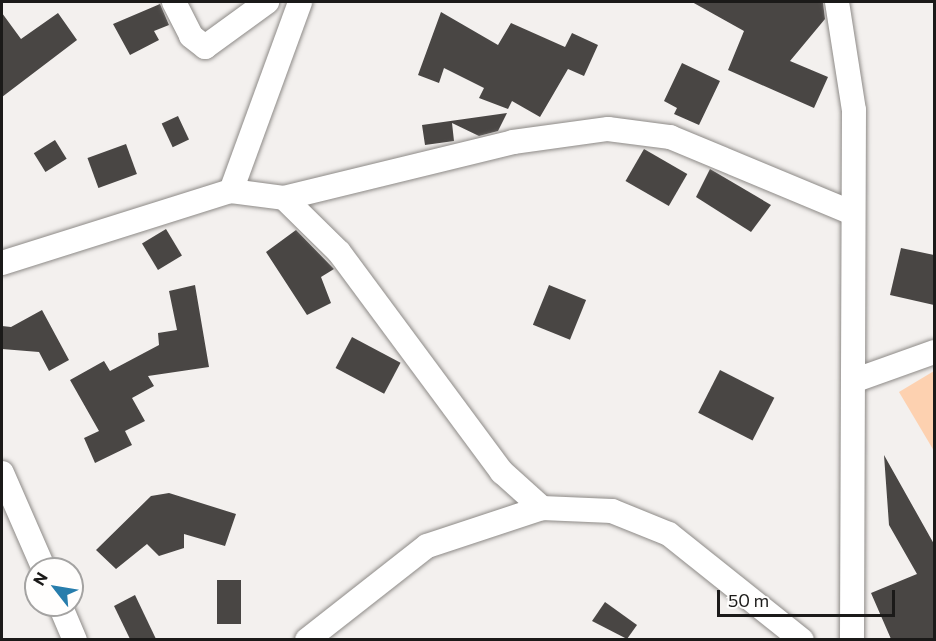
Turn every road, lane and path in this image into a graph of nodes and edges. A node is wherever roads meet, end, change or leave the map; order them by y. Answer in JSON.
{"nodes":[{"id":1,"x":174,"y":2,"type":"edge"},
{"id":2,"x":267,"y":2,"type":"edge"},
{"id":3,"x":300,"y":2,"type":"edge"},
{"id":4,"x":837,"y":2,"type":"edge"},
{"id":5,"x":231,"y":191,"type":"junction"},
{"id":6,"x":284,"y":198,"type":"junction"},
{"id":7,"x":853,"y":213,"type":"junction"},
{"id":8,"x":2,"y":263,"type":"edge"},
{"id":9,"x":934,"y":352,"type":"edge"},
{"id":10,"x":856,"y":380,"type":"junction"},
{"id":11,"x":2,"y":473,"type":"edge"},
{"id":12,"x":542,"y":508,"type":"junction"},
{"id":13,"x":39,"y":557,"type":"edge"},
{"id":14,"x":65,"y":617,"type":"edge"},
{"id":15,"x":75,"y":639,"type":"edge"},
{"id":16,"x":307,"y":639,"type":"edge"},
{"id":17,"x":802,"y":639,"type":"edge"},
{"id":18,"x":852,"y":639,"type":"edge"}],
"edges":[{"from":1,"to":2,"type":"street"},
{"from":3,"to":5,"type":"street"},
{"from":4,"to":7,"type":"street"},
{"from":5,"to":6,"type":"street"},
{"from":5,"to":8,"type":"street"},
{"from":6,"to":7,"type":"street"},
{"from":6,"to":12,"type":"street"},
{"from":7,"to":10,"type":"street"},
{"from":9,"to":10,"type":"street"},
{"from":10,"to":18,"type":"street"},
{"from":11,"to":13,"type":"street"},
{"from":12,"to":16,"type":"street"},
{"from":12,"to":17,"type":"street"},
{"from":14,"to":15,"type":"street"}]}
